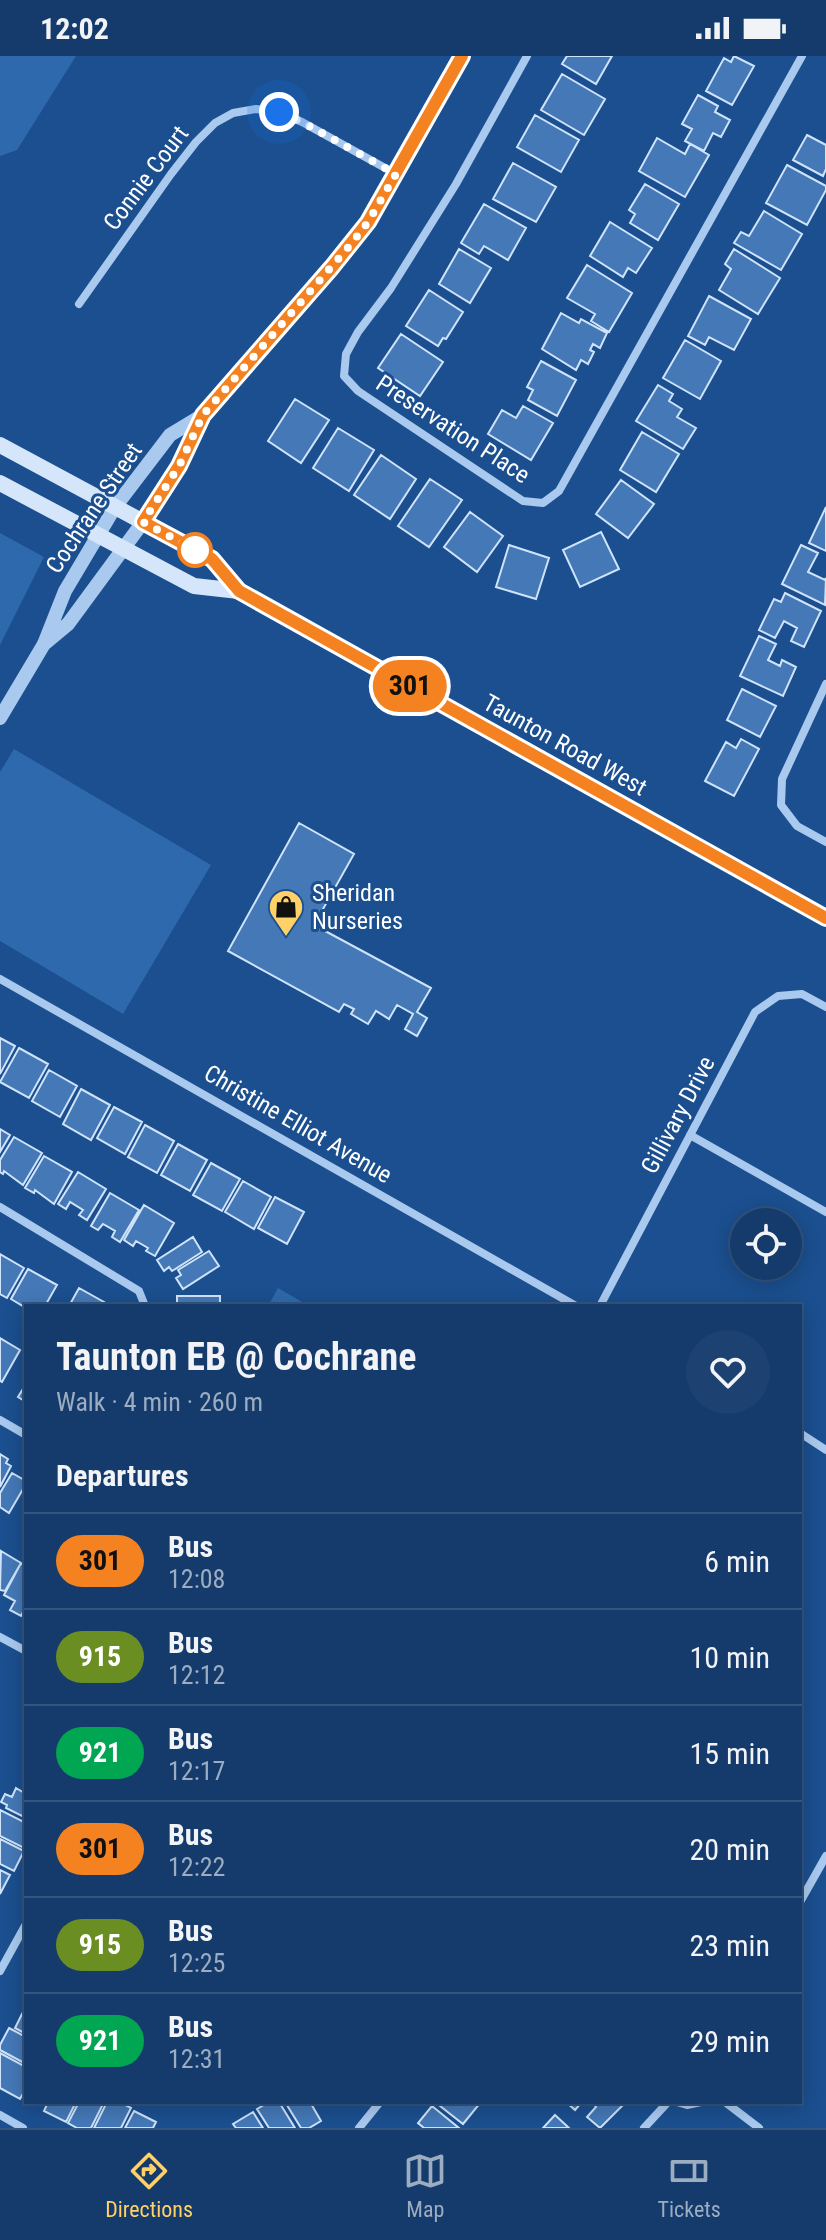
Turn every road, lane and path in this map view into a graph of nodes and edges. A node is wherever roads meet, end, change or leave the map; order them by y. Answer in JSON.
{"nodes":[{"id":1,"x":462,"y":56,"type":"edge"},
{"id":2,"x":527,"y":56,"type":"edge"},
{"id":3,"x":802,"y":56,"type":"edge"},
{"id":4,"x":396,"y":174,"type":"junction"},
{"id":5,"x":79,"y":304,"type":"dead end"},
{"id":6,"x":203,"y":415,"type":"junction"},
{"id":7,"x":0,"y":445,"type":"edge"},
{"id":8,"x":0,"y":483,"type":"edge"},
{"id":9,"x":115,"y":507,"type":"junction"},
{"id":10,"x":143,"y":522,"type":"junction"},
{"id":11,"x":99,"y":536,"type":"junction"},
{"id":12,"x":123,"y":549,"type":"junction"},
{"id":13,"x":239,"y":591,"type":"junction"},
{"id":14,"x":44,"y":644,"type":"junction"},
{"id":15,"x":826,"y":684,"type":"edge"},
{"id":16,"x":0,"y":718,"type":"edge"},
{"id":17,"x":826,"y":842,"type":"edge"},
{"id":18,"x":826,"y":918,"type":"edge"},
{"id":19,"x":0,"y":979,"type":"edge"},
{"id":20,"x":826,"y":1007,"type":"edge"},
{"id":21,"x":690,"y":1135,"type":"junction"},
{"id":22,"x":0,"y":1207,"type":"edge"},
{"id":23,"x":826,"y":1212,"type":"edge"},
{"id":24,"x":144,"y":1304,"type":"edge"},
{"id":25,"x":572,"y":1304,"type":"edge"},
{"id":26,"x":601,"y":1304,"type":"edge"},
{"id":27,"x":0,"y":1420,"type":"edge"},
{"id":28,"x":24,"y":1434,"type":"edge"},
{"id":29,"x":802,"y":1434,"type":"edge"},
{"id":30,"x":826,"y":1450,"type":"edge"},
{"id":31,"x":0,"y":1637,"type":"edge"},
{"id":32,"x":24,"y":1650,"type":"edge"},
{"id":33,"x":826,"y":1856,"type":"edge"},
{"id":34,"x":802,"y":1898,"type":"edge"},
{"id":35,"x":24,"y":1928,"type":"edge"},
{"id":36,"x":0,"y":1971,"type":"edge"},
{"id":37,"x":378,"y":2104,"type":"edge"},
{"id":38,"x":666,"y":2104,"type":"edge"},
{"id":39,"x":728,"y":2104,"type":"edge"},
{"id":40,"x":0,"y":2115,"type":"edge"},
{"id":41,"x":23,"y":2128,"type":"edge"},
{"id":42,"x":359,"y":2128,"type":"edge"},
{"id":43,"x":644,"y":2128,"type":"edge"},
{"id":44,"x":759,"y":2128,"type":"edge"}],
"edges":[{"from":1,"to":4,"type":"street","name":"Cochrane Street"},
{"from":2,"to":3,"type":"street","name":"Preservation Place"},
{"from":4,"to":5,"type":"street","name":"Connie Court"},
{"from":4,"to":6,"type":"street","name":"Cochrane Street"},
{"from":6,"to":9,"type":"street","name":"Cochrane Street"},
{"from":6,"to":10,"type":"street","name":"Cochrane Street"},
{"from":7,"to":9,"type":"main road","name":"Taunton Road West"},
{"from":8,"to":11,"type":"main road","name":"Taunton Road West"},
{"from":9,"to":10,"type":"main road","name":"Taunton Road West"},
{"from":9,"to":11,"type":"street","name":"Cochrane Street"},
{"from":10,"to":12,"type":"street","name":"Cochrane Street"},
{"from":10,"to":13,"type":"main road","name":"Taunton Road West"},
{"from":11,"to":12,"type":"main road","name":"Taunton Road West"},
{"from":11,"to":14,"type":"street","name":"Cochrane Street"},
{"from":12,"to":13,"type":"main road","name":"Taunton Road West"},
{"from":12,"to":14,"type":"street","name":"Cochrane Street"},
{"from":13,"to":18,"type":"main road","name":"Taunton Road West"},
{"from":14,"to":16,"type":"street","name":"Cochrane Street"},
{"from":15,"to":17,"type":"street"},
{"from":19,"to":25,"type":"street","name":"Christine Elliot Avenue"},
{"from":20,"to":21,"type":"street","name":"Gillivary Drive"},
{"from":21,"to":23,"type":"street"},
{"from":21,"to":26,"type":"street","name":"Gillivary Drive"},
{"from":22,"to":24,"type":"street"},
{"from":27,"to":28,"type":"street"},
{"from":29,"to":30,"type":"street"},
{"from":31,"to":32,"type":"street"},
{"from":33,"to":34,"type":"street"},
{"from":35,"to":36,"type":"street"},
{"from":37,"to":42,"type":"street"},
{"from":38,"to":43,"type":"street"},
{"from":39,"to":44,"type":"street"},
{"from":40,"to":41,"type":"street"}]}
